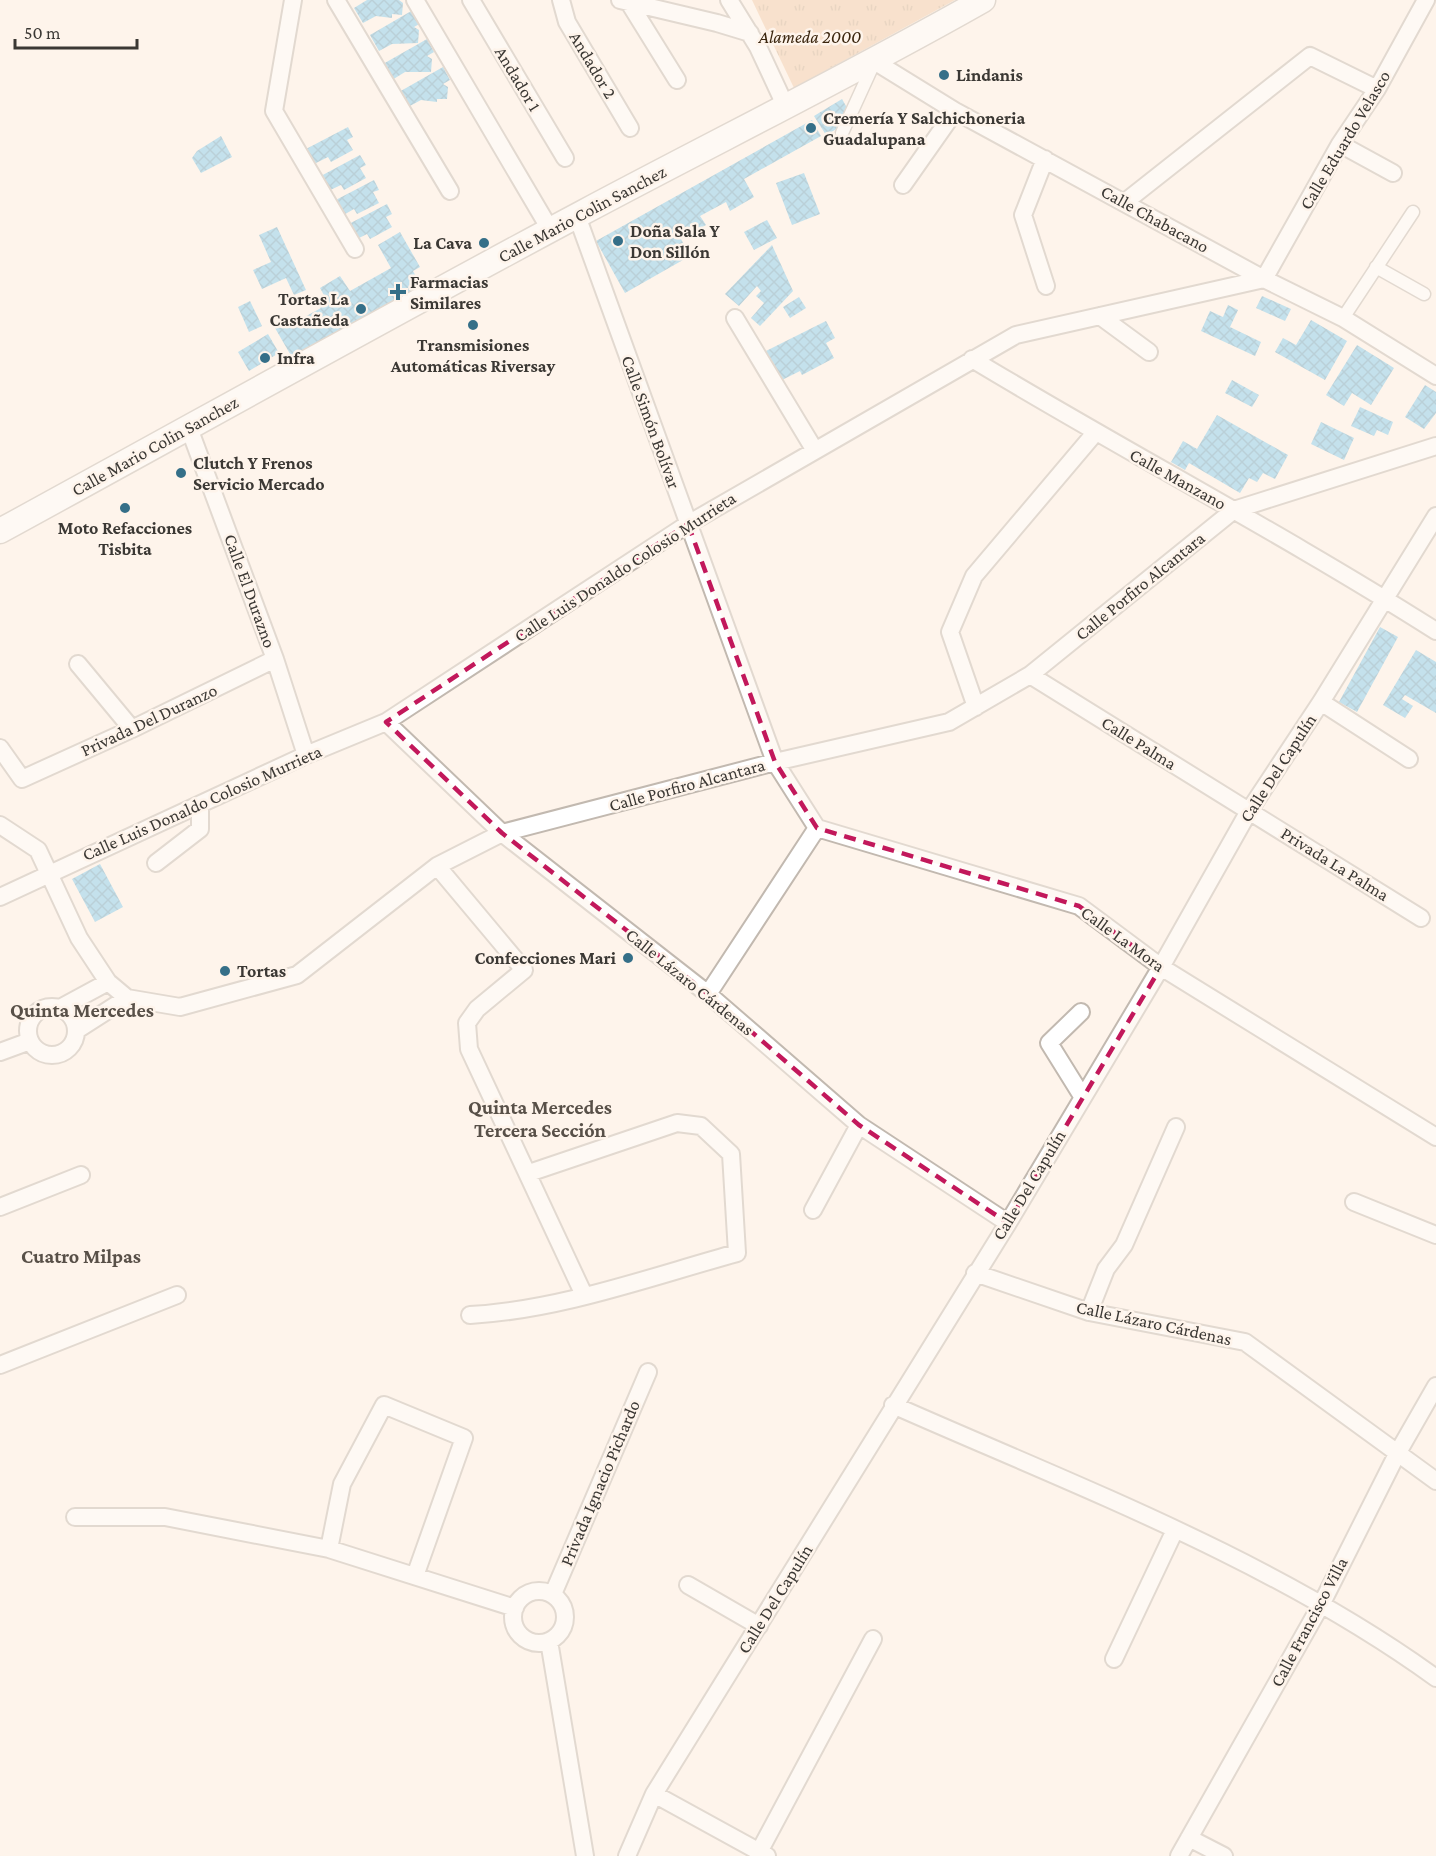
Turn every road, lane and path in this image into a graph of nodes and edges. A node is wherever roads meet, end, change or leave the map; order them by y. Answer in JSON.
{"nodes":[{"id":1,"x":293,"y":0,"type":"edge"},
{"id":2,"x":336,"y":0,"type":"edge"},
{"id":3,"x":415,"y":0,"type":"edge"},
{"id":4,"x":471,"y":0,"type":"edge"},
{"id":5,"x":561,"y":0,"type":"edge"},
{"id":6,"x":729,"y":0,"type":"edge"},
{"id":7,"x":983,"y":0,"type":"edge"},
{"id":8,"x":1426,"y":0,"type":"edge"},
{"id":9,"x":624,"y":1,"type":"edge"},
{"id":10,"x":750,"y":33,"type":"junction"},
{"id":11,"x":874,"y":61,"type":"junction"},
{"id":12,"x":677,"y":80,"type":"dead end"},
{"id":13,"x":1377,"y":89,"type":"junction"},
{"id":14,"x":785,"y":105,"type":"junction"},
{"id":15,"x":956,"y":111,"type":"junction"},
{"id":16,"x":630,"y":128,"type":"dead end"},
{"id":17,"x":842,"y":133,"type":"dead end"},
{"id":18,"x":1340,"y":144,"type":"junction"},
{"id":19,"x":565,"y":158,"type":"dead end"},
{"id":20,"x":1045,"y":159,"type":"junction"},
{"id":21,"x":1393,"y":173,"type":"dead end"},
{"id":22,"x":903,"y":185,"type":"dead end"},
{"id":23,"x":450,"y":190,"type":"dead end"},
{"id":24,"x":1125,"y":202,"type":"junction"},
{"id":25,"x":1413,"y":212,"type":"dead end"},
{"id":26,"x":577,"y":216,"type":"junction"},
{"id":27,"x":551,"y":231,"type":"junction"},
{"id":28,"x":355,"y":249,"type":"dead end"},
{"id":29,"x":1376,"y":267,"type":"junction"},
{"id":30,"x":1264,"y":279,"type":"junction"},
{"id":31,"x":1046,"y":286,"type":"dead end"},
{"id":32,"x":1424,"y":294,"type":"dead end"},
{"id":33,"x":1100,"y":316,"type":"junction"},
{"id":34,"x":735,"y":318,"type":"dead end"},
{"id":35,"x":1342,"y":318,"type":"junction"},
{"id":36,"x":1149,"y":352,"type":"dead end"},
{"id":37,"x":972,"y":359,"type":"junction"},
{"id":38,"x":1436,"y":376,"type":"edge"},
{"id":39,"x":189,"y":428,"type":"junction"},
{"id":40,"x":1095,"y":433,"type":"junction"},
{"id":41,"x":1436,"y":446,"type":"edge"},
{"id":42,"x":814,"y":449,"type":"junction"},
{"id":43,"x":1234,"y":510,"type":"junction"},
{"id":44,"x":1436,"y":516,"type":"edge"},
{"id":45,"x":688,"y":524,"type":"junction"},
{"id":46,"x":0,"y":531,"type":"edge"},
{"id":47,"x":1384,"y":599,"type":"junction"},
{"id":48,"x":1436,"y":631,"type":"edge"},
{"id":49,"x":275,"y":659,"type":"junction"},
{"id":50,"x":78,"y":664,"type":"dead end"},
{"id":51,"x":1030,"y":675,"type":"junction"},
{"id":52,"x":1321,"y":702,"type":"junction"},
{"id":53,"x":976,"y":707,"type":"junction"},
{"id":54,"x":386,"y":722,"type":"junction"},
{"id":55,"x":132,"y":729,"type":"junction"},
{"id":56,"x":0,"y":748,"type":"edge"},
{"id":57,"x":306,"y":755,"type":"junction"},
{"id":58,"x":1409,"y":759,"type":"dead end"},
{"id":59,"x":775,"y":762,"type":"junction"},
{"id":60,"x":200,"y":807,"type":"junction"},
{"id":61,"x":1249,"y":811,"type":"junction"},
{"id":62,"x":0,"y":825,"type":"edge"},
{"id":63,"x":817,"y":828,"type":"junction"},
{"id":64,"x":502,"y":833,"type":"junction"},
{"id":65,"x":156,"y":863,"type":"dead end"},
{"id":66,"x":437,"y":866,"type":"junction"},
{"id":67,"x":49,"y":873,"type":"junction"},
{"id":68,"x":0,"y":897,"type":"edge"},
{"id":69,"x":1421,"y":918,"type":"dead end"},
{"id":70,"x":1161,"y":967,"type":"junction"},
{"id":71,"x":108,"y":982,"type":"junction"},
{"id":72,"x":708,"y":994,"type":"junction"},
{"id":73,"x":127,"y":998,"type":"junction"},
{"id":74,"x":60,"y":1008,"type":"junction"},
{"id":75,"x":1081,"y":1012,"type":"dead end"},
{"id":76,"x":76,"y":1030,"type":"junction"},
{"id":77,"x":30,"y":1041,"type":"junction"},
{"id":78,"x":0,"y":1052,"type":"edge"},
{"id":79,"x":1082,"y":1096,"type":"junction"},
{"id":80,"x":859,"y":1125,"type":"junction"},
{"id":81,"x":1176,"y":1127,"type":"dead end"},
{"id":82,"x":1436,"y":1137,"type":"edge"},
{"id":83,"x":529,"y":1173,"type":"junction"},
{"id":84,"x":81,"y":1175,"type":"dead end"},
{"id":85,"x":1354,"y":1202,"type":"dead end"},
{"id":86,"x":0,"y":1207,"type":"edge"},
{"id":87,"x":813,"y":1210,"type":"dead end"},
{"id":88,"x":1008,"y":1223,"type":"junction"},
{"id":89,"x":1436,"y":1234,"type":"edge"},
{"id":90,"x":975,"y":1273,"type":"junction"},
{"id":91,"x":177,"y":1295,"type":"dead end"},
{"id":92,"x":584,"y":1295,"type":"junction"},
{"id":93,"x":1089,"y":1312,"type":"junction"},
{"id":94,"x":470,"y":1315,"type":"dead end"},
{"id":95,"x":0,"y":1365,"type":"edge"},
{"id":96,"x":648,"y":1372,"type":"dead end"},
{"id":97,"x":1434,"y":1395,"type":"edge"},
{"id":98,"x":893,"y":1405,"type":"junction"},
{"id":99,"x":1397,"y":1454,"type":"junction"},
{"id":100,"x":1436,"y":1481,"type":"edge"},
{"id":101,"x":75,"y":1517,"type":"dead end"},
{"id":102,"x":1175,"y":1530,"type":"junction"},
{"id":103,"x":328,"y":1549,"type":"junction"},
{"id":104,"x":415,"y":1576,"type":"junction"},
{"id":105,"x":688,"y":1585,"type":"dead end"},
{"id":106,"x":553,"y":1594,"type":"junction"},
{"id":107,"x":1322,"y":1603,"type":"junction"},
{"id":108,"x":515,"y":1608,"type":"junction"},
{"id":109,"x":759,"y":1626,"type":"junction"},
{"id":110,"x":873,"y":1639,"type":"dead end"},
{"id":111,"x":549,"y":1641,"type":"junction"},
{"id":112,"x":1114,"y":1659,"type":"dead end"},
{"id":113,"x":1436,"y":1677,"type":"edge"},
{"id":114,"x":654,"y":1794,"type":"junction"},
{"id":115,"x":1189,"y":1838,"type":"junction"},
{"id":116,"x":763,"y":1854,"type":"edge"},
{"id":117,"x":585,"y":1856,"type":"edge"},
{"id":118,"x":627,"y":1856,"type":"edge"},
{"id":119,"x":1179,"y":1856,"type":"edge"},
{"id":120,"x":1224,"y":1856,"type":"edge"}],
"edges":[{"from":1,"to":28,"type":"street"},
{"from":2,"to":23,"type":"street"},
{"from":3,"to":27,"type":"street"},
{"from":4,"to":19,"type":"street","name":"Andador 1"},
{"from":5,"to":16,"type":"street","name":"Andador 2"},
{"from":6,"to":10,"type":"street"},
{"from":7,"to":11,"type":"main road","name":"Calle Mario Colin Sanchez"},
{"from":8,"to":13,"type":"street","name":"Calle Eduardo Velasco"},
{"from":9,"to":10,"type":"street"},
{"from":9,"to":12,"type":"street"},
{"from":10,"to":14,"type":"street"},
{"from":11,"to":14,"type":"main road","name":"Calle Mario Colin Sanchez"},
{"from":11,"to":15,"type":"street","name":"Calle Chabacano"},
{"from":11,"to":17,"type":"street"},
{"from":13,"to":18,"type":"street","name":"Calle Eduardo Velasco"},
{"from":13,"to":24,"type":"street"},
{"from":14,"to":26,"type":"main road","name":"Calle Mario Colin Sanchez"},
{"from":15,"to":20,"type":"street","name":"Calle Chabacano"},
{"from":15,"to":22,"type":"street"},
{"from":18,"to":21,"type":"street"},
{"from":18,"to":30,"type":"street","name":"Calle Eduardo Velasco"},
{"from":20,"to":24,"type":"street","name":"Calle Chabacano"},
{"from":20,"to":31,"type":"street"},
{"from":24,"to":30,"type":"street","name":"Calle Chabacano"},
{"from":25,"to":29,"type":"street"},
{"from":26,"to":27,"type":"main road","name":"Calle Mario Colin Sanchez"},
{"from":26,"to":45,"type":"street","name":"Calle Simón Bolívar"},
{"from":27,"to":39,"type":"main road","name":"Calle Mario Colin Sanchez"},
{"from":29,"to":32,"type":"street"},
{"from":29,"to":35,"type":"street"},
{"from":30,"to":33,"type":"street","name":"Calle Luis Donaldo Colosio Murrieta"},
{"from":30,"to":35,"type":"street","name":"Calle Chabacano"},
{"from":33,"to":36,"type":"street"},
{"from":33,"to":37,"type":"street","name":"Calle Luis Donaldo Colosio Murrieta"},
{"from":34,"to":42,"type":"street"},
{"from":35,"to":38,"type":"street","name":"Calle Chabacano"},
{"from":37,"to":40,"type":"street","name":"Calle Manzano"},
{"from":37,"to":42,"type":"street","name":"Calle Luis Donaldo Colosio Murrieta"},
{"from":39,"to":46,"type":"main road","name":"Calle Mario Colin Sanchez"},
{"from":39,"to":49,"type":"street","name":"Calle El Durazno"},
{"from":40,"to":43,"type":"street","name":"Calle Manzano"},
{"from":40,"to":53,"type":"street"},
{"from":41,"to":43,"type":"street","name":"Calle Porfiro Alcantara"},
{"from":42,"to":45,"type":"street","name":"Calle Luis Donaldo Colosio Murrieta"},
{"from":43,"to":47,"type":"street","name":"Calle Manzano"},
{"from":43,"to":51,"type":"street","name":"Calle Porfiro Alcantara"},
{"from":44,"to":47,"type":"street","name":"Calle Del Capulín"},
{"from":45,"to":54,"type":"street","name":"Calle Luis Donaldo Colosio Murrieta"},
{"from":45,"to":59,"type":"street","name":"Calle Simón Bolívar"},
{"from":47,"to":48,"type":"street","name":"Calle Manzano"},
{"from":47,"to":52,"type":"street","name":"Calle Del Capulín"},
{"from":49,"to":55,"type":"street","name":"Privada Del Duranzo"},
{"from":49,"to":57,"type":"street","name":"Calle El Durazno"},
{"from":50,"to":55,"type":"street"},
{"from":51,"to":53,"type":"street","name":"Calle Porfiro Alcantara"},
{"from":51,"to":61,"type":"street","name":"Calle Palma"},
{"from":52,"to":58,"type":"street"},
{"from":52,"to":61,"type":"street","name":"Calle Del Capulín"},
{"from":53,"to":59,"type":"street","name":"Calle Porfiro Alcantara"},
{"from":54,"to":57,"type":"street","name":"Calle Luis Donaldo Colosio Murrieta"},
{"from":54,"to":64,"type":"street","name":"Calle Lázaro Cárdenas"},
{"from":55,"to":56,"type":"street","name":"Privada Del Duranzo"},
{"from":57,"to":60,"type":"street","name":"Calle Luis Donaldo Colosio Murrieta"},
{"from":59,"to":63,"type":"street"},
{"from":59,"to":64,"type":"street","name":"Calle Porfiro Alcantara"},
{"from":60,"to":65,"type":"street"},
{"from":60,"to":67,"type":"street","name":"Calle Luis Donaldo Colosio Murrieta"},
{"from":61,"to":69,"type":"street","name":"Privada La Palma"},
{"from":61,"to":70,"type":"street","name":"Calle Del Capulín"},
{"from":62,"to":67,"type":"street"},
{"from":63,"to":70,"type":"street","name":"Calle La Mora"},
{"from":63,"to":72,"type":"street"},
{"from":64,"to":66,"type":"street","name":"Calle Porfiro Alcantara"},
{"from":64,"to":72,"type":"street","name":"Calle Lázaro Cárdenas"},
{"from":66,"to":73,"type":"street","name":"Calle Porfiro Alcantara"},
{"from":66,"to":83,"type":"street"},
{"from":67,"to":68,"type":"street","name":"Calle Luis Donaldo Colosio Murrieta"},
{"from":67,"to":71,"type":"street"},
{"from":70,"to":79,"type":"street","name":"Calle Del Capulín"},
{"from":70,"to":82,"type":"street","name":"Calle La Mora"},
{"from":71,"to":73,"type":"street"},
{"from":71,"to":74,"type":"street"},
{"from":72,"to":80,"type":"street","name":"Calle Lázaro Cárdenas"},
{"from":73,"to":76,"type":"street"},
{"from":74,"to":76,"type":"street"},
{"from":74,"to":77,"type":"street"},
{"from":75,"to":79,"type":"street"},
{"from":76,"to":77,"type":"street"},
{"from":77,"to":78,"type":"street"},
{"from":79,"to":88,"type":"street","name":"Calle Del Capulín"},
{"from":80,"to":87,"type":"street"},
{"from":80,"to":88,"type":"street","name":"Calle Lázaro Cárdenas"},
{"from":81,"to":93,"type":"street"},
{"from":83,"to":92,"type":"street"},
{"from":83,"to":92,"type":"street"},
{"from":84,"to":86,"type":"street"},
{"from":85,"to":89,"type":"street"},
{"from":88,"to":90,"type":"street","name":"Calle Del Capulín"},
{"from":90,"to":93,"type":"street","name":"Calle Lázaro Cárdenas"},
{"from":90,"to":98,"type":"street","name":"Calle Del Capulín"},
{"from":91,"to":95,"type":"street"},
{"from":92,"to":94,"type":"street"},
{"from":93,"to":99,"type":"street","name":"Calle Lázaro Cárdenas"},
{"from":96,"to":106,"type":"street","name":"Privada Ignacio Pichardo"},
{"from":97,"to":99,"type":"street","name":"Calle Francisco Villa"},
{"from":98,"to":102,"type":"street"},
{"from":98,"to":109,"type":"street","name":"Calle Del Capulín"},
{"from":99,"to":100,"type":"street","name":"Calle Lázaro Cárdenas"},
{"from":99,"to":107,"type":"street","name":"Calle Francisco Villa"},
{"from":101,"to":103,"type":"street"},
{"from":102,"to":107,"type":"street"},
{"from":102,"to":112,"type":"street"},
{"from":103,"to":104,"type":"street"},
{"from":103,"to":104,"type":"street"},
{"from":104,"to":108,"type":"street"},
{"from":105,"to":109,"type":"street"},
{"from":106,"to":108,"type":"street"},
{"from":106,"to":111,"type":"street"},
{"from":107,"to":113,"type":"street"},
{"from":107,"to":115,"type":"street","name":"Calle Francisco Villa"},
{"from":108,"to":111,"type":"street"},
{"from":109,"to":114,"type":"street","name":"Calle Del Capulín"},
{"from":110,"to":116,"type":"street"},
{"from":111,"to":117,"type":"street"},
{"from":114,"to":116,"type":"street"},
{"from":114,"to":118,"type":"street","name":"Calle Del Capulín"},
{"from":115,"to":119,"type":"street","name":"Calle Francisco Villa"},
{"from":115,"to":120,"type":"street"}]}
